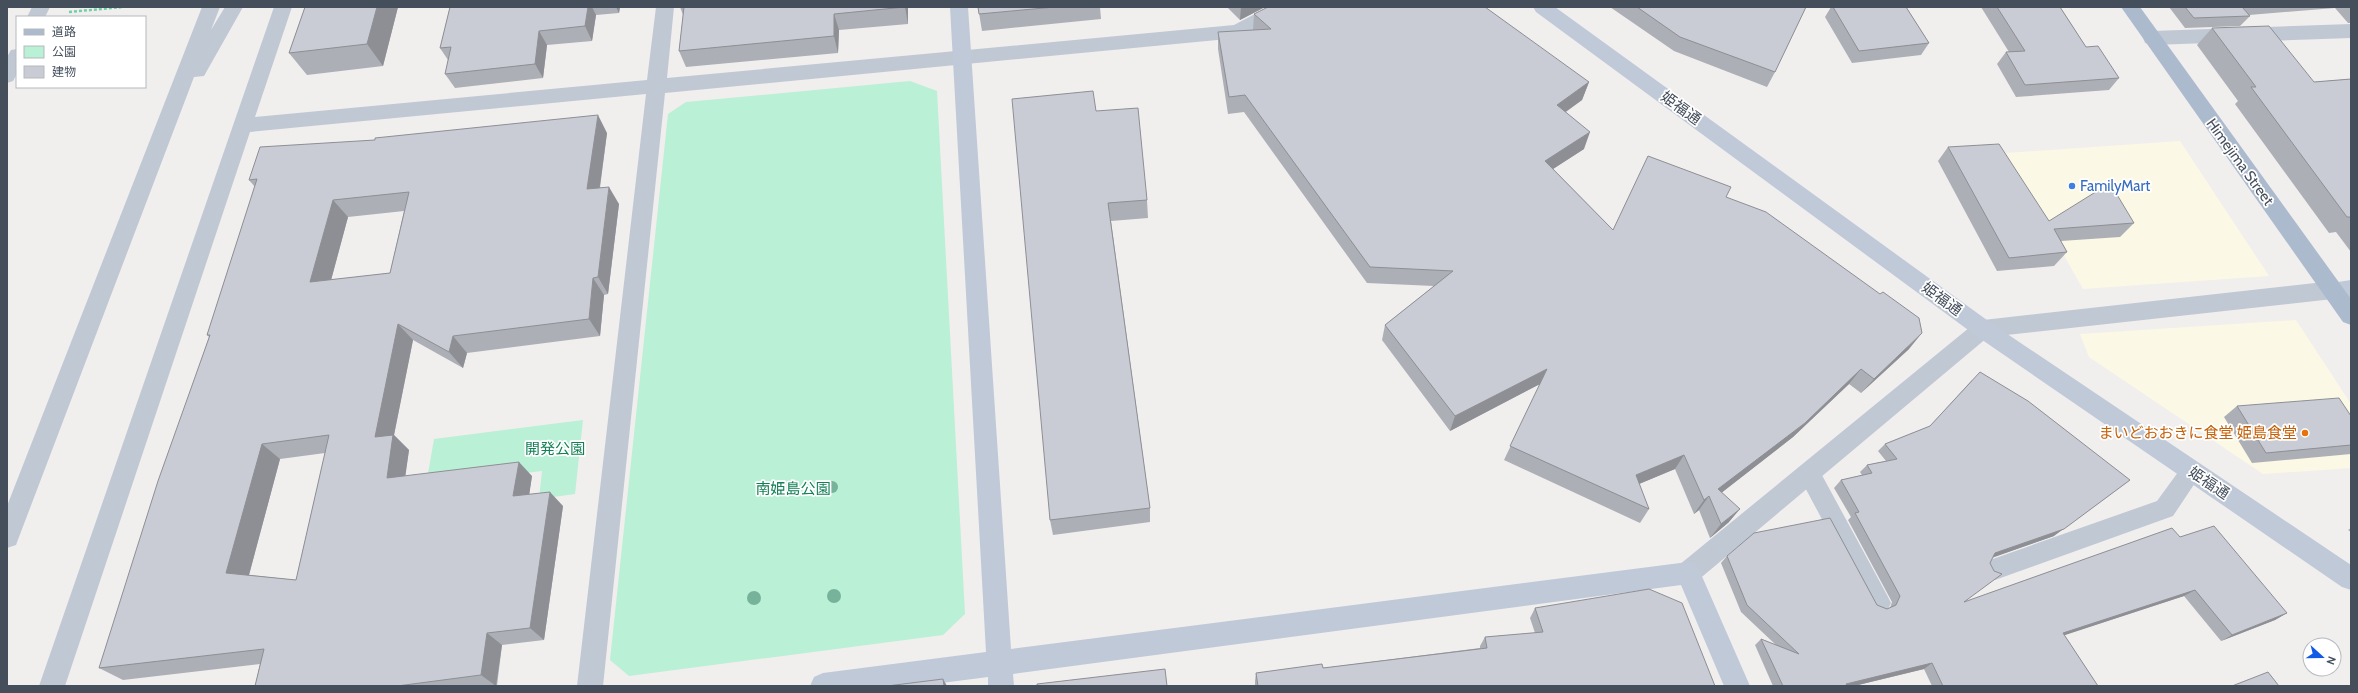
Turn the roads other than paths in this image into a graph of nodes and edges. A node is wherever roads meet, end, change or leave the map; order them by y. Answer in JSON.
{"nodes":[{"id":1,"x":211,"y":7,"type":"edge"},
{"id":2,"x":234,"y":7,"type":"edge"},
{"id":3,"x":283,"y":7,"type":"edge"},
{"id":4,"x":664,"y":7,"type":"edge"},
{"id":5,"x":959,"y":7,"type":"edge"},
{"id":6,"x":1283,"y":7,"type":"edge"},
{"id":7,"x":1542,"y":7,"type":"edge"},
{"id":8,"x":2130,"y":7,"type":"edge"},
{"id":9,"x":2351,"y":31,"type":"edge"},
{"id":10,"x":2152,"y":38,"type":"junction"},
{"id":11,"x":16,"y":57,"type":"edge"},
{"id":12,"x":962,"y":59,"type":"junction"},
{"id":13,"x":7,"y":76,"type":"edge"},
{"id":14,"x":655,"y":86,"type":"junction"},
{"id":15,"x":171,"y":113,"type":"junction"},
{"id":16,"x":241,"y":126,"type":"junction"},
{"id":17,"x":2342,"y":289,"type":"edge"},
{"id":18,"x":2351,"y":316,"type":"edge"},
{"id":19,"x":1984,"y":329,"type":"junction"},
{"id":20,"x":2192,"y":471,"type":"junction"},
{"id":21,"x":1809,"y":473,"type":"junction"},
{"id":22,"x":7,"y":537,"type":"edge"},
{"id":23,"x":1995,"y":569,"type":"edge"},
{"id":24,"x":1688,"y":573,"type":"junction"},
{"id":25,"x":2351,"y":579,"type":"edge"},
{"id":26,"x":1879,"y":603,"type":"dead end"},
{"id":27,"x":1000,"y":675,"type":"edge"},
{"id":28,"x":52,"y":686,"type":"edge"},
{"id":29,"x":590,"y":686,"type":"edge"},
{"id":30,"x":823,"y":686,"type":"edge"},
{"id":31,"x":1737,"y":686,"type":"edge"}],
"edges":[{"from":1,"to":15,"type":"street"},
{"from":2,"to":15,"type":"street"},
{"from":3,"to":16,"type":"street"},
{"from":4,"to":14,"type":"street"},
{"from":5,"to":12,"type":"street"},
{"from":6,"to":12,"type":"street"},
{"from":7,"to":19,"type":"street","name":"姫福通"},
{"from":8,"to":10,"type":"main road","name":"Himejima Street"},
{"from":9,"to":10,"type":"street"},
{"from":10,"to":17,"type":"main road","name":"Himejima Street"},
{"from":11,"to":13,"type":"lane"},
{"from":12,"to":14,"type":"street"},
{"from":12,"to":27,"type":"street"},
{"from":14,"to":16,"type":"street"},
{"from":14,"to":29,"type":"street"},
{"from":15,"to":22,"type":"street"},
{"from":16,"to":28,"type":"street"},
{"from":17,"to":18,"type":"main road","name":"Himejima Street"},
{"from":17,"to":19,"type":"street"},
{"from":19,"to":20,"type":"street","name":"姫福通"},
{"from":19,"to":21,"type":"street"},
{"from":20,"to":23,"type":"lane"},
{"from":20,"to":25,"type":"street","name":"姫福通"},
{"from":21,"to":24,"type":"street"},
{"from":21,"to":26,"type":"lane"},
{"from":24,"to":27,"type":"street"},
{"from":24,"to":31,"type":"street"},
{"from":27,"to":30,"type":"street"}]}
